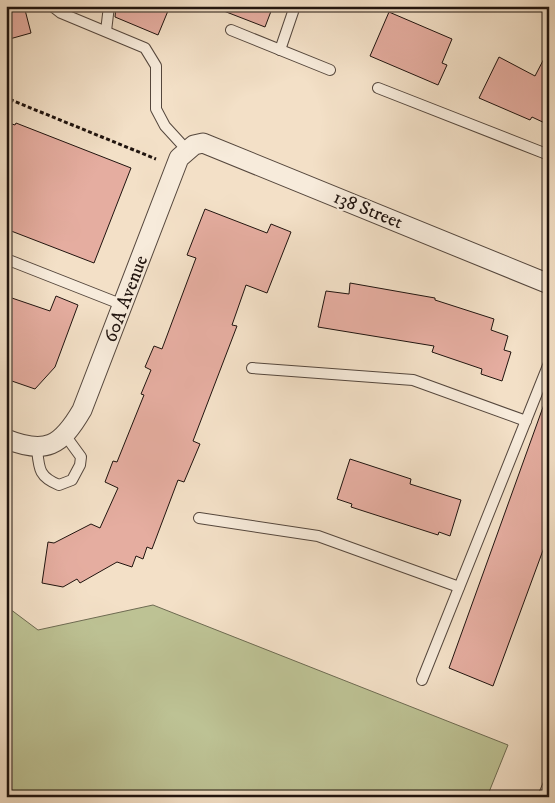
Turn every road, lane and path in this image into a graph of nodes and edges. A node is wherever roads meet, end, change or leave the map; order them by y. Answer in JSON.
{"nodes":[{"id":1,"x":52,"y":6,"type":"edge"},
{"id":2,"x":109,"y":6,"type":"edge"},
{"id":3,"x":296,"y":6,"type":"edge"},
{"id":4,"x":231,"y":30,"type":"dead end"},
{"id":5,"x":106,"y":31,"type":"junction"},
{"id":6,"x":280,"y":50,"type":"junction"},
{"id":7,"x":330,"y":70,"type":"dead end"},
{"id":8,"x":378,"y":88,"type":"dead end"},
{"id":9,"x":6,"y":94,"type":"edge"},
{"id":10,"x":186,"y":149,"type":"junction"},
{"id":11,"x":549,"y":155,"type":"edge"},
{"id":12,"x":159,"y":160,"type":"dead end"},
{"id":13,"x":6,"y":259,"type":"edge"},
{"id":14,"x":549,"y":284,"type":"edge"},
{"id":15,"x":123,"y":305,"type":"junction"},
{"id":16,"x":549,"y":363,"type":"edge"},
{"id":17,"x":252,"y":368,"type":"dead end"},
{"id":18,"x":526,"y":421,"type":"junction"},
{"id":19,"x":60,"y":438,"type":"junction"},
{"id":20,"x":6,"y":439,"type":"edge"},
{"id":21,"x":38,"y":449,"type":"junction"},
{"id":22,"x":199,"y":518,"type":"dead end"},
{"id":23,"x":459,"y":587,"type":"junction"},
{"id":24,"x":422,"y":680,"type":"dead end"},
{"id":25,"x":549,"y":783,"type":"edge"},
{"id":26,"x":543,"y":797,"type":"edge"}],
"edges":[{"from":1,"to":5,"type":"lane"},
{"from":2,"to":5,"type":"lane"},
{"from":3,"to":6,"type":"lane"},
{"from":4,"to":6,"type":"lane"},
{"from":5,"to":10,"type":"lane"},
{"from":6,"to":7,"type":"lane"},
{"from":8,"to":11,"type":"lane"},
{"from":9,"to":12,"type":"path"},
{"from":10,"to":14,"type":"street","name":"138 Street"},
{"from":10,"to":15,"type":"street","name":"60A Avenue"},
{"from":13,"to":15,"type":"lane"},
{"from":15,"to":19,"type":"street","name":"60A Avenue"},
{"from":16,"to":18,"type":"lane"},
{"from":17,"to":18,"type":"lane"},
{"from":18,"to":23,"type":"lane"},
{"from":19,"to":21,"type":"street"},
{"from":19,"to":21,"type":"lane"},
{"from":20,"to":21,"type":"street"},
{"from":22,"to":23,"type":"lane"},
{"from":23,"to":24,"type":"lane"},
{"from":25,"to":26,"type":"lane"}]}
